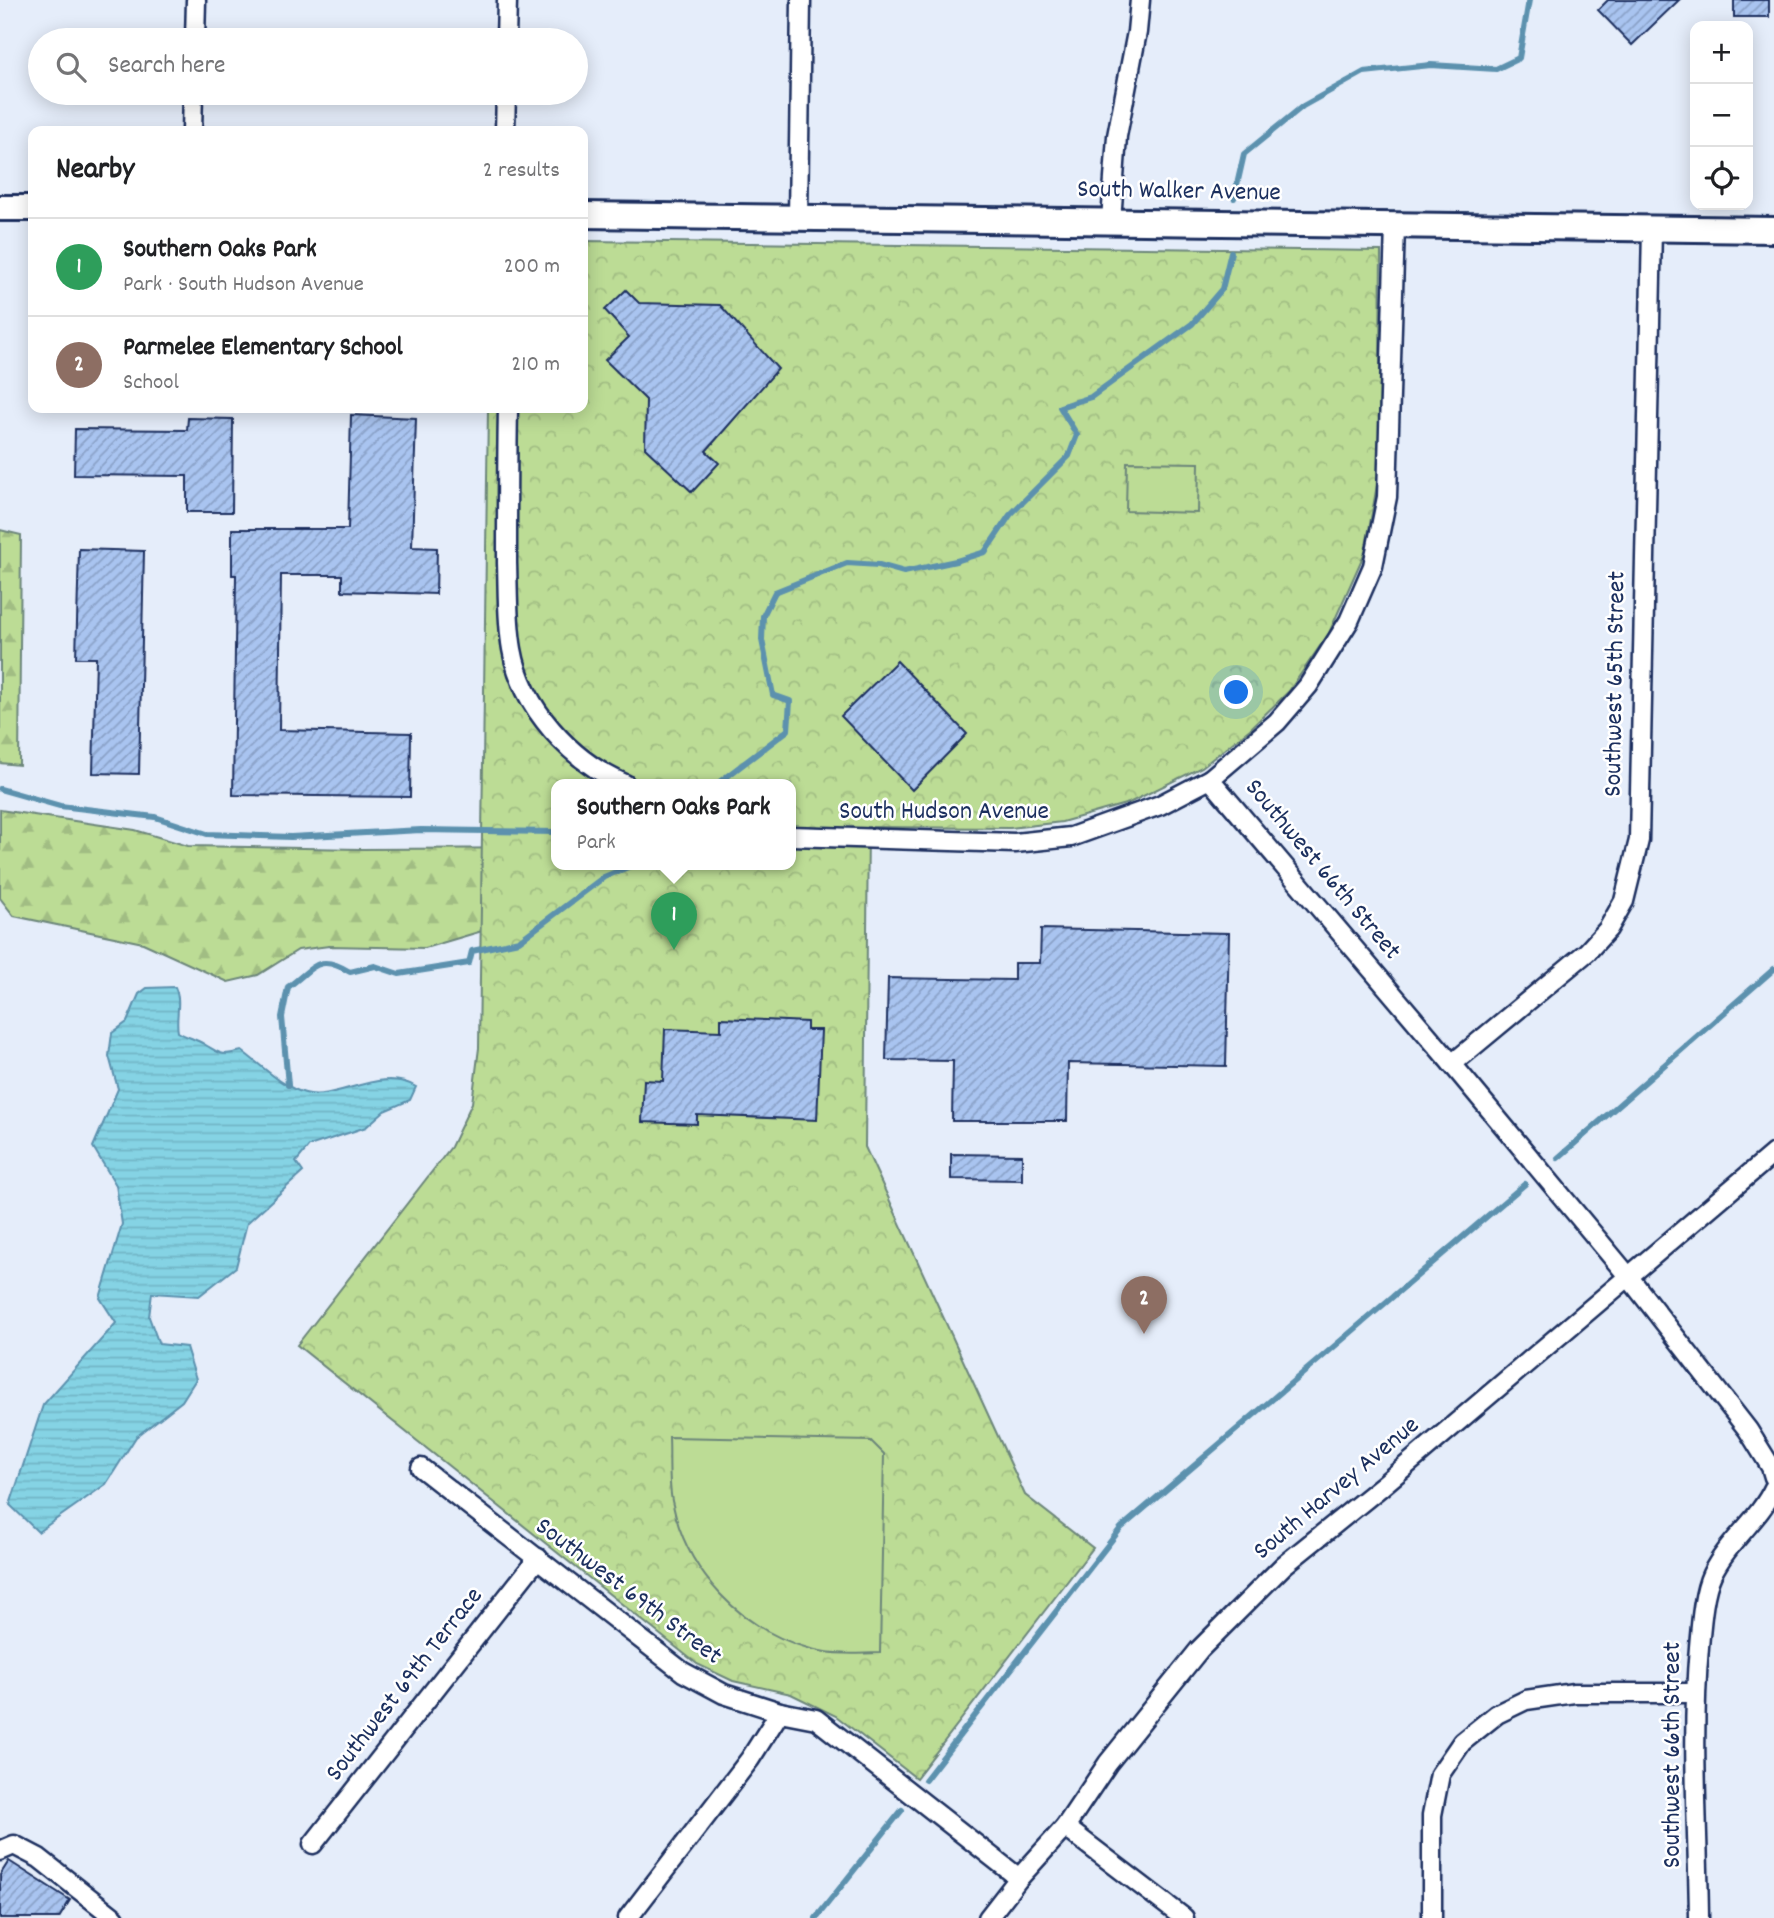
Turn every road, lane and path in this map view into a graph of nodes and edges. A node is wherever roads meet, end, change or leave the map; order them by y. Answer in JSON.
{"nodes":[{"id":1,"x":196,"y":0,"type":"edge"},
{"id":2,"x":507,"y":0,"type":"edge"},
{"id":3,"x":801,"y":0,"type":"edge"},
{"id":4,"x":1140,"y":0,"type":"edge"},
{"id":5,"x":195,"y":28,"type":"edge"},
{"id":6,"x":506,"y":28,"type":"edge"},
{"id":7,"x":193,"y":105,"type":"edge"},
{"id":8,"x":506,"y":105,"type":"edge"},
{"id":9,"x":192,"y":126,"type":"edge"},
{"id":10,"x":505,"y":126,"type":"edge"},
{"id":11,"x":0,"y":208,"type":"edge"},
{"id":12,"x":28,"y":208,"type":"edge"},
{"id":13,"x":588,"y":215,"type":"edge"},
{"id":14,"x":798,"y":218,"type":"junction"},
{"id":15,"x":1111,"y":221,"type":"junction"},
{"id":16,"x":1395,"y":225,"type":"junction"},
{"id":17,"x":1652,"y":229,"type":"junction"},
{"id":18,"x":1774,"y":230,"type":"edge"},
{"id":19,"x":508,"y":413,"type":"edge"},
{"id":20,"x":616,"y":779,"type":"edge"},
{"id":21,"x":1210,"y":779,"type":"junction"},
{"id":22,"x":796,"y":836,"type":"edge"},
{"id":23,"x":1452,"y":1064,"type":"junction"},
{"id":24,"x":1774,"y":1153,"type":"edge"},
{"id":25,"x":1629,"y":1276,"type":"junction"},
{"id":26,"x":421,"y":1468,"type":"dead end"},
{"id":27,"x":1774,"y":1477,"type":"edge"},
{"id":28,"x":1774,"y":1488,"type":"edge"},
{"id":29,"x":538,"y":1558,"type":"junction"},
{"id":30,"x":1695,"y":1693,"type":"junction"},
{"id":31,"x":780,"y":1712,"type":"junction"},
{"id":32,"x":1065,"y":1827,"type":"junction"},
{"id":33,"x":313,"y":1844,"type":"dead end"},
{"id":34,"x":0,"y":1851,"type":"edge"},
{"id":35,"x":1019,"y":1878,"type":"junction"},
{"id":36,"x":115,"y":1918,"type":"edge"},
{"id":37,"x":628,"y":1918,"type":"edge"},
{"id":38,"x":988,"y":1918,"type":"edge"},
{"id":39,"x":1184,"y":1918,"type":"edge"},
{"id":40,"x":1432,"y":1918,"type":"edge"},
{"id":41,"x":1699,"y":1918,"type":"edge"}],
"edges":[{"from":1,"to":5,"type":"street"},
{"from":2,"to":6,"type":"street"},
{"from":3,"to":14,"type":"street"},
{"from":4,"to":15,"type":"street"},
{"from":7,"to":9,"type":"street"},
{"from":8,"to":10,"type":"street"},
{"from":11,"to":12,"type":"main road"},
{"from":13,"to":14,"type":"main road","name":"South Walker Avenue"},
{"from":14,"to":15,"type":"main road","name":"South Walker Avenue"},
{"from":15,"to":16,"type":"main road","name":"South Walker Avenue"},
{"from":16,"to":17,"type":"main road","name":"South Walker Avenue"},
{"from":16,"to":21,"type":"street","name":"Southwest 66th Street"},
{"from":17,"to":18,"type":"main road","name":"South Walker Avenue"},
{"from":17,"to":23,"type":"street","name":"Southwest 65th Street"},
{"from":19,"to":20,"type":"street"},
{"from":21,"to":22,"type":"street","name":"South Hudson Avenue"},
{"from":21,"to":23,"type":"street","name":"Southwest 66th Street"},
{"from":23,"to":25,"type":"street","name":"Southwest 66th Street"},
{"from":24,"to":25,"type":"street","name":"South Harvey Avenue"},
{"from":25,"to":27,"type":"street","name":"Southwest 66th Street"},
{"from":25,"to":32,"type":"street","name":"South Harvey Avenue"},
{"from":26,"to":29,"type":"street","name":"Southwest 69th Street"},
{"from":28,"to":30,"type":"street","name":"Southwest 66th Street"},
{"from":29,"to":31,"type":"street","name":"Southwest 69th Street"},
{"from":29,"to":33,"type":"street","name":"Southwest 69th Terrace"},
{"from":30,"to":40,"type":"street"},
{"from":30,"to":41,"type":"street","name":"Southwest 66th Street"},
{"from":31,"to":35,"type":"street","name":"Southwest 69th Street"},
{"from":31,"to":37,"type":"street"},
{"from":32,"to":35,"type":"street","name":"South Harvey Avenue"},
{"from":32,"to":39,"type":"street"},
{"from":34,"to":36,"type":"street"},
{"from":35,"to":38,"type":"street","name":"South Harvey Avenue"}]}
